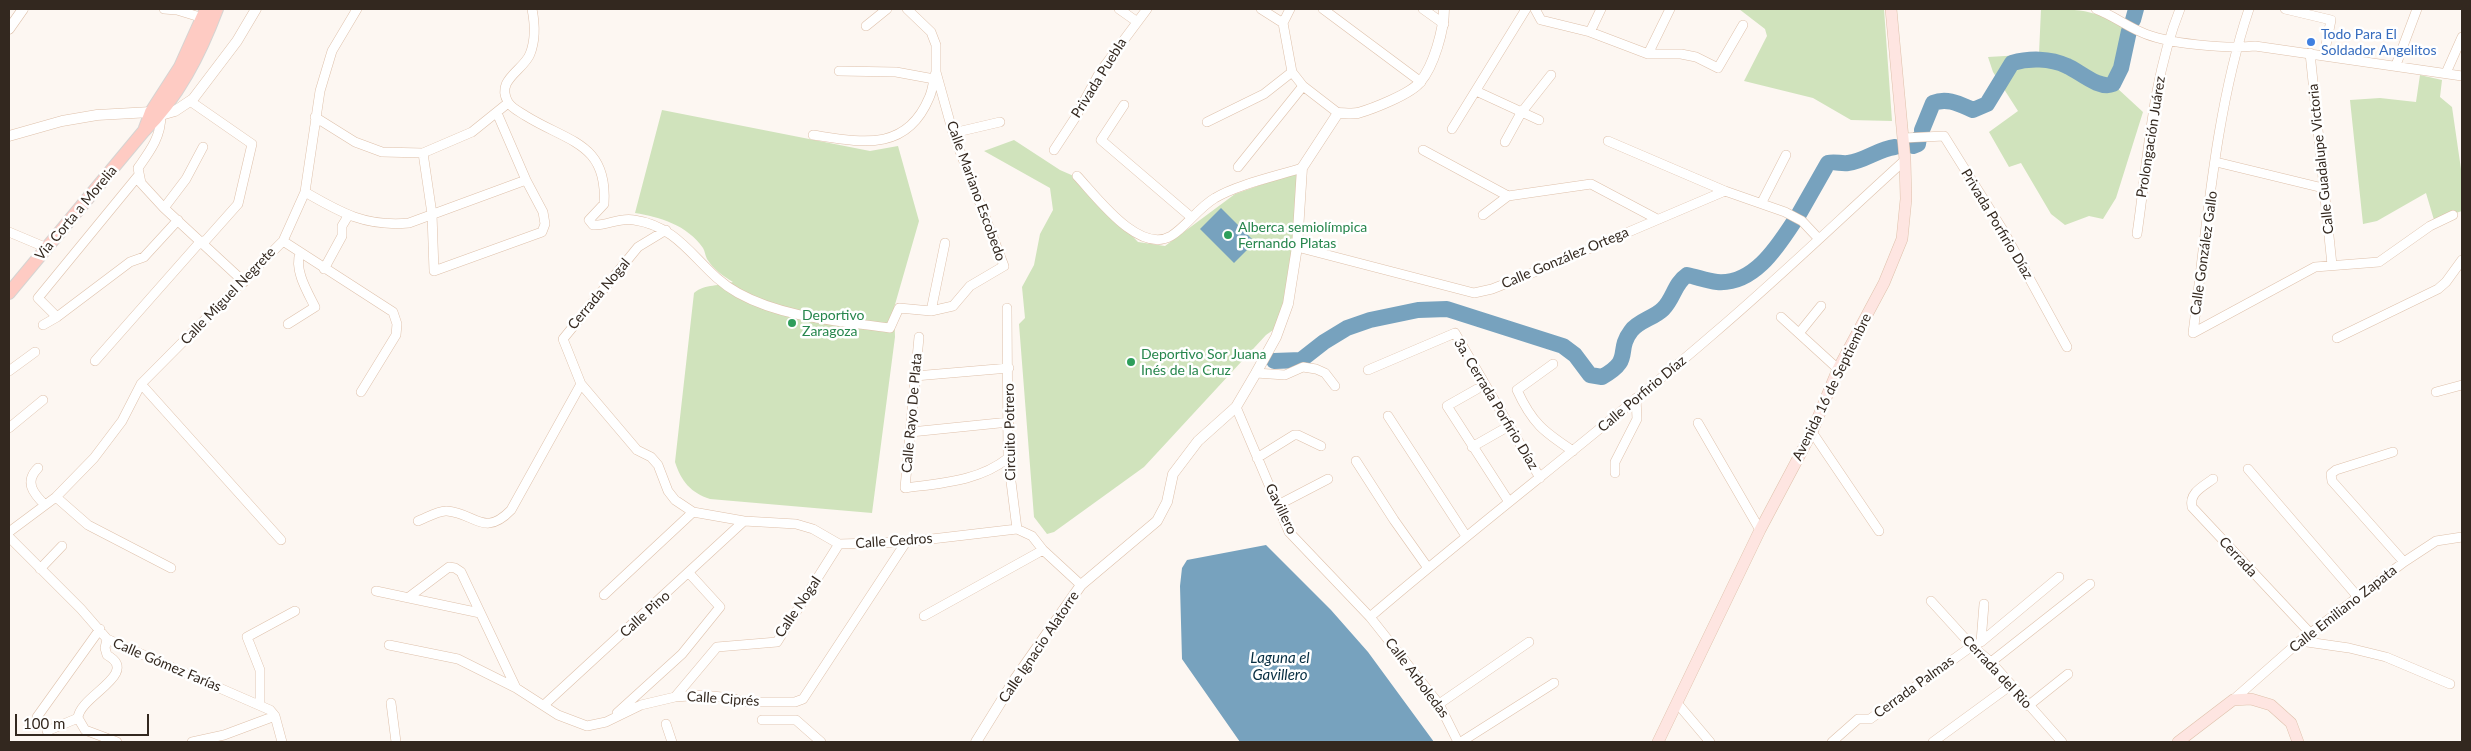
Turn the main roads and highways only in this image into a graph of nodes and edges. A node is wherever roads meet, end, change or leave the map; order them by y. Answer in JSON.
{"nodes":[{"id":1,"x":217,"y":9,"type":"edge"},
{"id":2,"x":1891,"y":9,"type":"edge"},
{"id":3,"x":205,"y":13,"type":"edge"},
{"id":4,"x":156,"y":113,"type":"junction"},
{"id":5,"x":9,"y":293,"type":"edge"},
{"id":6,"x":1658,"y":742,"type":"edge"},
{"id":7,"x":2178,"y":742,"type":"edge"},
{"id":8,"x":2298,"y":742,"type":"edge"}],
"edges":[{"from":1,"to":4,"type":"main road","name":"Via Corta a Morelia"},
{"from":2,"to":6,"type":"main road","name":"Avenida 16 de Septiembre"},
{"from":3,"to":4,"type":"main road","name":"Via Corta a Morelia"},
{"from":4,"to":5,"type":"main road","name":"Via Corta a Morelia"},
{"from":7,"to":8,"type":"main road"}]}
